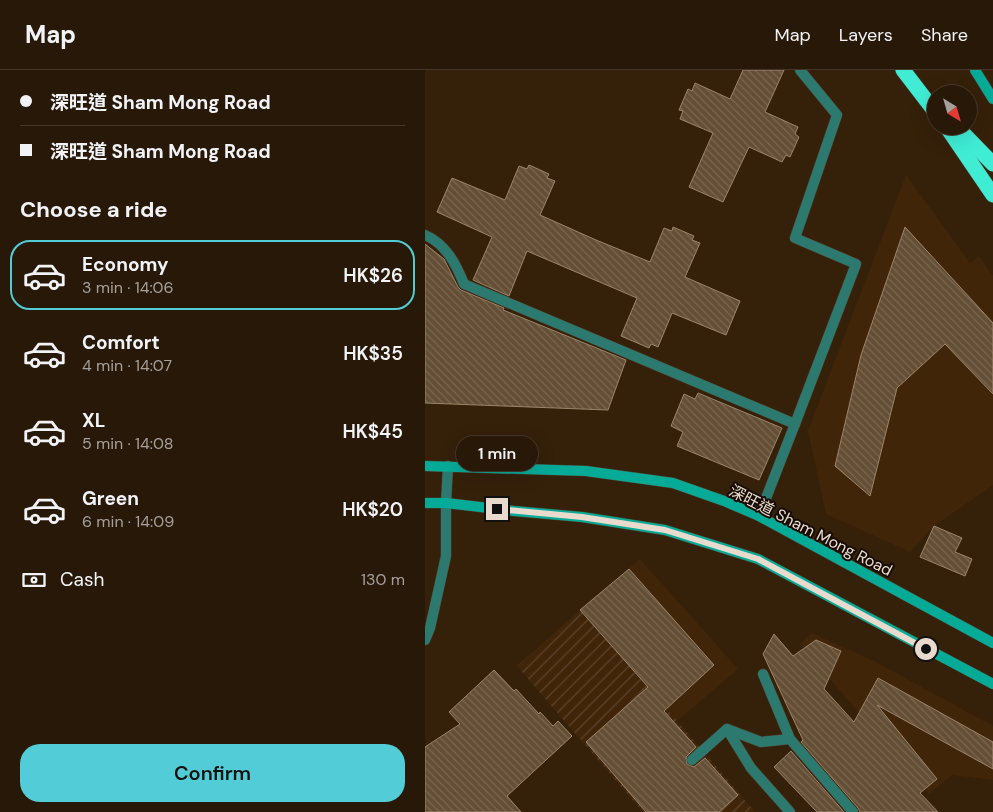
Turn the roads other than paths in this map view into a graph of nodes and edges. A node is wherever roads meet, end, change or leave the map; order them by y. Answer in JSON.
{"nodes":[{"id":1,"x":800,"y":70,"type":"edge"},
{"id":2,"x":902,"y":70,"type":"edge"},
{"id":3,"x":975,"y":70,"type":"edge"},
{"id":4,"x":927,"y":96,"type":"edge"},
{"id":5,"x":993,"y":99,"type":"edge"},
{"id":6,"x":927,"y":102,"type":"edge"},
{"id":7,"x":952,"y":135,"type":"edge"},
{"id":8,"x":965,"y":135,"type":"edge"},
{"id":9,"x":993,"y":164,"type":"edge"},
{"id":10,"x":993,"y":194,"type":"edge"},
{"id":11,"x":425,"y":236,"type":"edge"},
{"id":12,"x":795,"y":424,"type":"junction"},
{"id":13,"x":425,"y":466,"type":"edge"},
{"id":14,"x":448,"y":466,"type":"junction"},
{"id":15,"x":425,"y":503,"type":"edge"},
{"id":16,"x":446,"y":503,"type":"junction"},
{"id":17,"x":759,"y":516,"type":"junction"},
{"id":18,"x":425,"y":640,"type":"edge"},
{"id":19,"x":993,"y":643,"type":"edge"},
{"id":20,"x":763,"y":674,"type":"dead end"},
{"id":21,"x":993,"y":684,"type":"edge"},
{"id":22,"x":727,"y":729,"type":"junction"},
{"id":23,"x":789,"y":739,"type":"junction"},
{"id":24,"x":692,"y":760,"type":"dead end"},
{"id":25,"x":790,"y":812,"type":"edge"},
{"id":26,"x":853,"y":812,"type":"edge"}],
"edges":[{"from":1,"to":12,"type":"street"},
{"from":2,"to":4,"type":"highway"},
{"from":2,"to":6,"type":"highway"},
{"from":3,"to":5,"type":"street"},
{"from":7,"to":10,"type":"highway"},
{"from":8,"to":9,"type":"highway"},
{"from":11,"to":12,"type":"street"},
{"from":12,"to":17,"type":"street"},
{"from":13,"to":14,"type":"street","name":"深旺道 Sham Mong Road"},
{"from":14,"to":16,"type":"street"},
{"from":14,"to":17,"type":"street","name":"深旺道 Sham Mong Road"},
{"from":15,"to":16,"type":"street"},
{"from":16,"to":18,"type":"street"},
{"from":16,"to":21,"type":"street"},
{"from":17,"to":19,"type":"street","name":"深旺道 Sham Mong Road"},
{"from":20,"to":23,"type":"street"},
{"from":22,"to":23,"type":"street"},
{"from":22,"to":24,"type":"street"},
{"from":22,"to":25,"type":"street"},
{"from":23,"to":26,"type":"street"}]}
